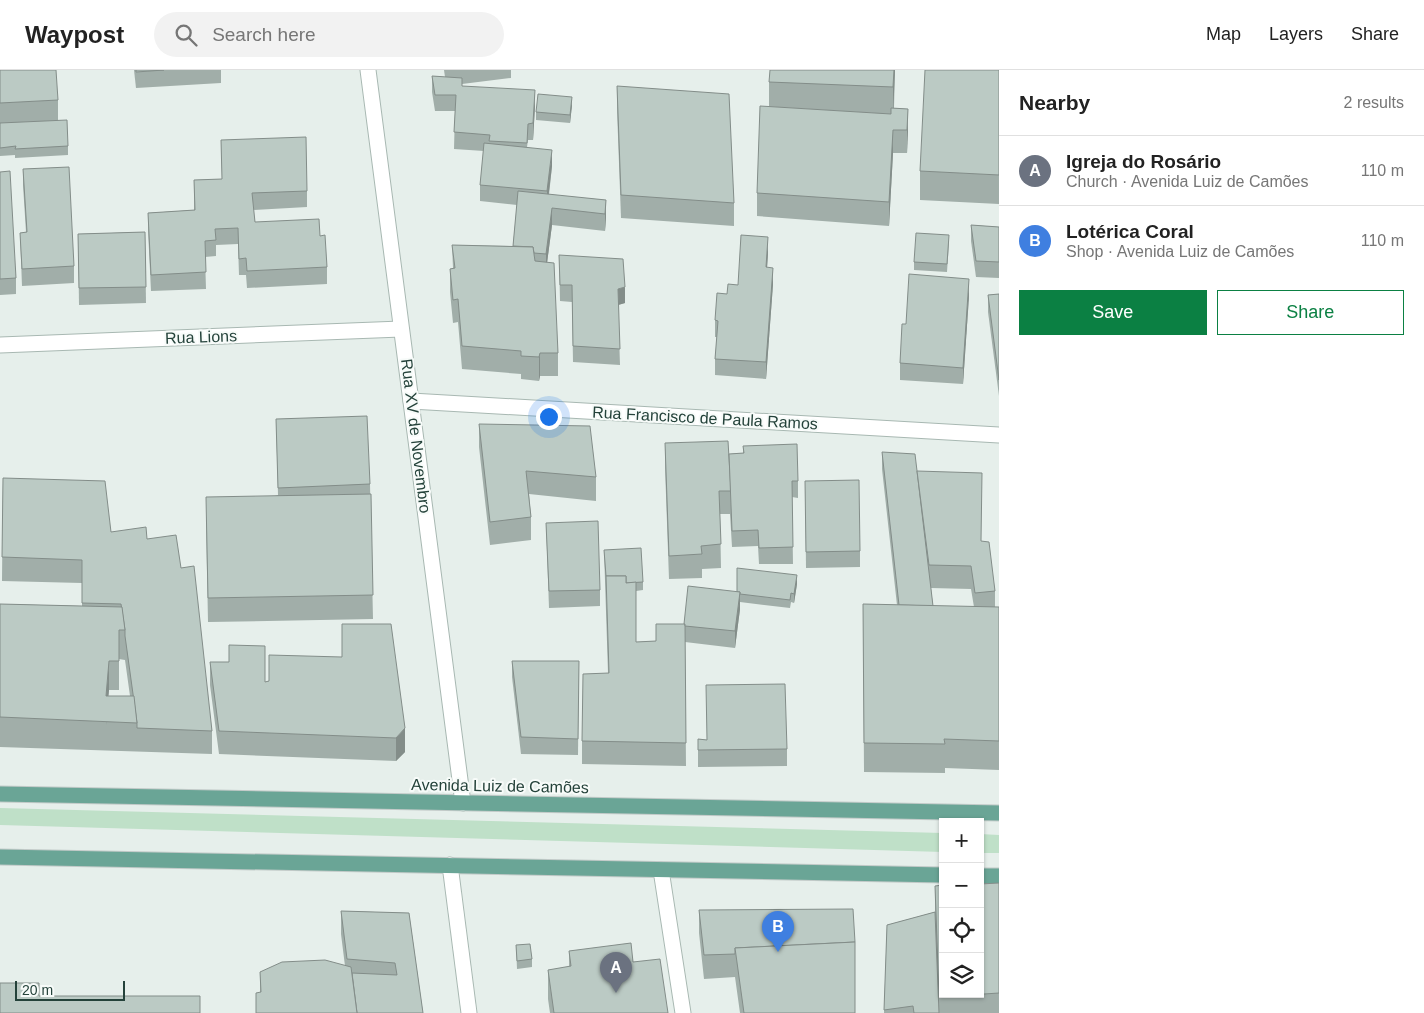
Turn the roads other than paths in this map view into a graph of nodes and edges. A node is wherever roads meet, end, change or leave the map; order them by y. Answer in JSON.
{"nodes":[{"id":1,"x":368,"y":70,"type":"edge"},
{"id":2,"x":401,"y":329,"type":"junction"},
{"id":3,"x":0,"y":345,"type":"edge"},
{"id":4,"x":411,"y":401,"type":"junction"},
{"id":5,"x":999,"y":435,"type":"edge"},
{"id":6,"x":0,"y":794,"type":"edge"},
{"id":7,"x":463,"y":803,"type":"junction"},
{"id":8,"x":999,"y":813,"type":"edge"},
{"id":9,"x":0,"y":857,"type":"edge"},
{"id":10,"x":450,"y":865,"type":"junction"},
{"id":11,"x":661,"y":870,"type":"junction"},
{"id":12,"x":939,"y":875,"type":"edge"},
{"id":13,"x":984,"y":876,"type":"edge"},
{"id":14,"x":999,"y":876,"type":"edge"},
{"id":15,"x":469,"y":1013,"type":"edge"},
{"id":16,"x":683,"y":1013,"type":"edge"}],
"edges":[{"from":1,"to":2,"type":"street","name":"Rua XV de Novembro"},
{"from":2,"to":3,"type":"street","name":"Rua Lions"},
{"from":2,"to":4,"type":"street","name":"Rua XV de Novembro"},
{"from":4,"to":5,"type":"street","name":"Rua Francisco de Paula Ramos"},
{"from":4,"to":7,"type":"street","name":"Rua XV de Novembro"},
{"from":6,"to":7,"type":"main road","name":"Avenida Luiz de Camões"},
{"from":7,"to":8,"type":"main road","name":"Avenida Luiz de Camões"},
{"from":9,"to":10,"type":"main road"},
{"from":10,"to":11,"type":"main road"},
{"from":10,"to":15,"type":"street"},
{"from":11,"to":12,"type":"main road"},
{"from":11,"to":16,"type":"street"},
{"from":13,"to":14,"type":"main road"}]}
